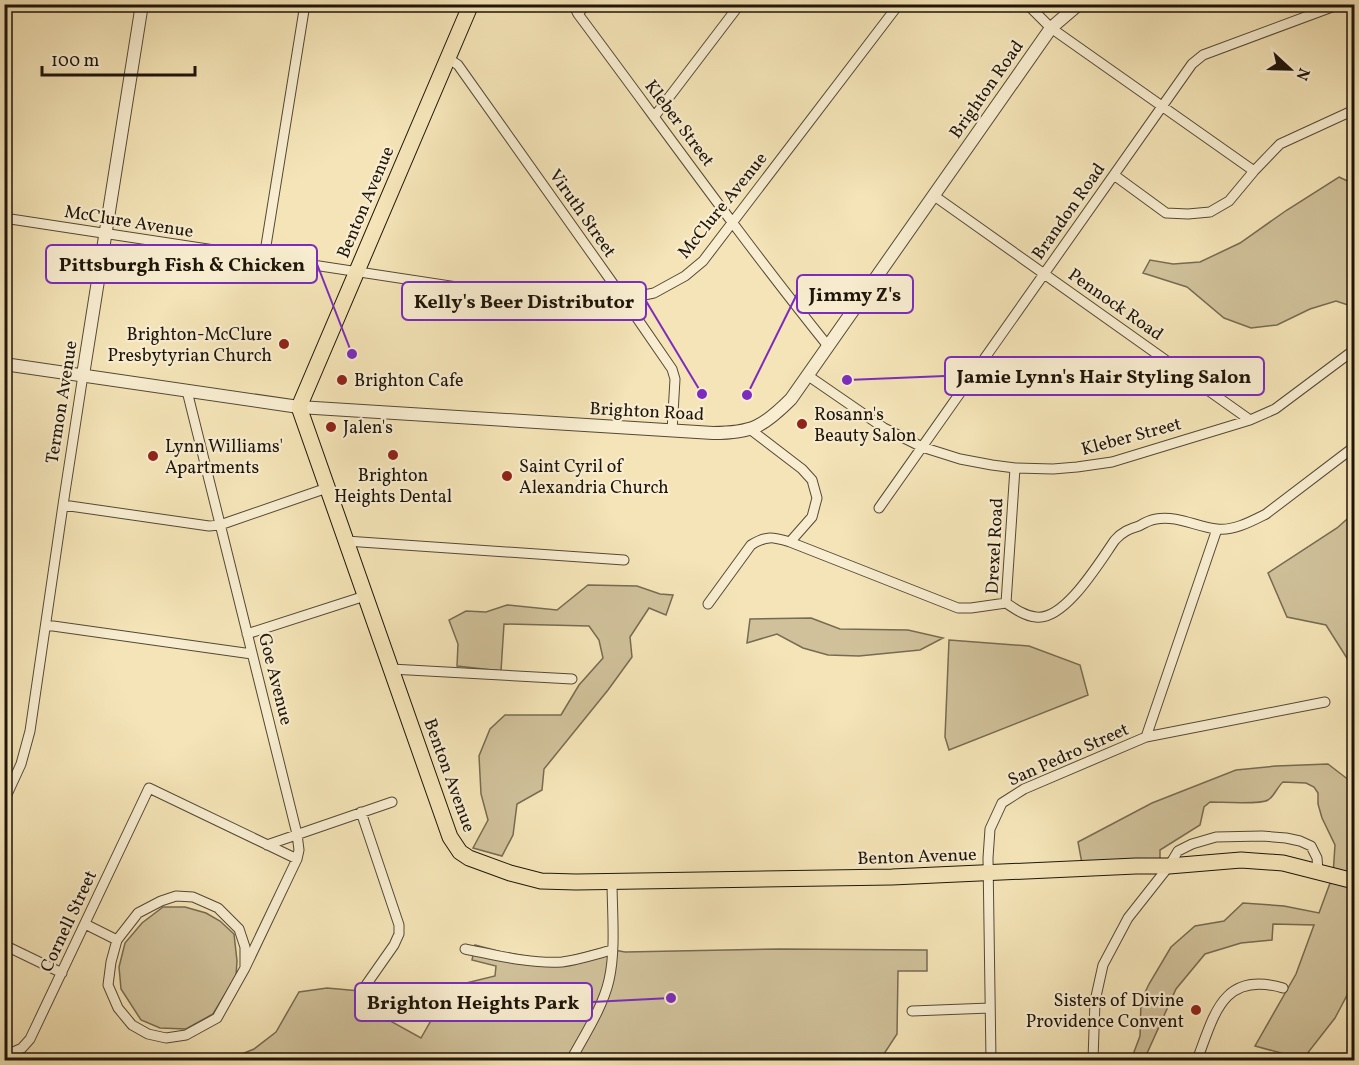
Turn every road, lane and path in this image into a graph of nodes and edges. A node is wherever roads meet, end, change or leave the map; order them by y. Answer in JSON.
{"nodes":[{"id":1,"x":142,"y":4,"type":"edge"},
{"id":2,"x":305,"y":4,"type":"edge"},
{"id":3,"x":471,"y":4,"type":"edge"},
{"id":4,"x":573,"y":4,"type":"edge"},
{"id":5,"x":586,"y":4,"type":"edge"},
{"id":6,"x":740,"y":4,"type":"edge"},
{"id":7,"x":899,"y":4,"type":"edge"},
{"id":8,"x":1027,"y":4,"type":"edge"},
{"id":9,"x":1079,"y":4,"type":"edge"},
{"id":10,"x":1340,"y":4,"type":"edge"},
{"id":11,"x":578,"y":14,"type":"junction"},
{"id":12,"x":1051,"y":28,"type":"junction"},
{"id":13,"x":448,"y":58,"type":"junction"},
{"id":14,"x":1163,"y":106,"type":"junction"},
{"id":15,"x":1354,"y":110,"type":"edge"},
{"id":16,"x":654,"y":117,"type":"junction"},
{"id":17,"x":1254,"y":171,"type":"junction"},
{"id":18,"x":1114,"y":175,"type":"junction"},
{"id":19,"x":933,"y":195,"type":"junction"},
{"id":20,"x":4,"y":218,"type":"edge"},
{"id":21,"x":732,"y":222,"type":"junction"},
{"id":22,"x":106,"y":234,"type":"junction"},
{"id":23,"x":264,"y":258,"type":"junction"},
{"id":24,"x":356,"y":272,"type":"junction"},
{"id":25,"x":1044,"y":274,"type":"junction"},
{"id":26,"x":624,"y":299,"type":"junction"},
{"id":27,"x":828,"y":346,"type":"junction"},
{"id":28,"x":1354,"y":350,"type":"edge"},
{"id":29,"x":4,"y":364,"type":"edge"},
{"id":30,"x":83,"y":375,"type":"junction"},
{"id":31,"x":807,"y":375,"type":"junction"},
{"id":32,"x":187,"y":391,"type":"junction"},
{"id":33,"x":299,"y":408,"type":"junction"},
{"id":34,"x":1250,"y":420,"type":"junction"},
{"id":35,"x":751,"y":430,"type":"junction"},
{"id":36,"x":672,"y":431,"type":"junction"},
{"id":37,"x":922,"y":447,"type":"junction"},
{"id":38,"x":1354,"y":447,"type":"edge"},
{"id":39,"x":1015,"y":468,"type":"junction"},
{"id":40,"x":327,"y":488,"type":"junction"},
{"id":41,"x":63,"y":505,"type":"junction"},
{"id":42,"x":879,"y":508,"type":"dead end"},
{"id":43,"x":220,"y":525,"type":"junction"},
{"id":44,"x":1217,"y":529,"type":"junction"},
{"id":45,"x":346,"y":541,"type":"junction"},
{"id":46,"x":790,"y":542,"type":"junction"},
{"id":47,"x":624,"y":560,"type":"dead end"},
{"id":48,"x":365,"y":596,"type":"junction"},
{"id":49,"x":1006,"y":603,"type":"junction"},
{"id":50,"x":708,"y":604,"type":"dead end"},
{"id":51,"x":46,"y":625,"type":"junction"},
{"id":52,"x":247,"y":634,"type":"junction"},
{"id":53,"x":252,"y":654,"type":"junction"},
{"id":54,"x":391,"y":669,"type":"junction"},
{"id":55,"x":572,"y":679,"type":"dead end"},
{"id":56,"x":1325,"y":702,"type":"dead end"},
{"id":57,"x":1146,"y":737,"type":"junction"},
{"id":58,"x":4,"y":801,"type":"edge"},
{"id":59,"x":392,"y":802,"type":"dead end"},
{"id":60,"x":361,"y":812,"type":"junction"},
{"id":61,"x":297,"y":834,"type":"junction"},
{"id":62,"x":267,"y":845,"type":"junction"},
{"id":63,"x":297,"y":859,"type":"junction"},
{"id":64,"x":1169,"y":866,"type":"junction"},
{"id":65,"x":1318,"y":871,"type":"junction"},
{"id":66,"x":988,"y":873,"type":"junction"},
{"id":67,"x":612,"y":881,"type":"junction"},
{"id":68,"x":1354,"y":881,"type":"edge"},
{"id":69,"x":85,"y":924,"type":"junction"},
{"id":70,"x":117,"y":940,"type":"junction"},
{"id":71,"x":4,"y":945,"type":"edge"},
{"id":72,"x":465,"y":949,"type":"dead end"},
{"id":73,"x":612,"y":950,"type":"junction"},
{"id":74,"x":245,"y":968,"type":"junction"},
{"id":75,"x":62,"y":973,"type":"junction"},
{"id":76,"x":366,"y":985,"type":"dead end"},
{"id":77,"x":1283,"y":988,"type":"dead end"},
{"id":78,"x":990,"y":1008,"type":"junction"},
{"id":79,"x":912,"y":1011,"type":"dead end"},
{"id":80,"x":4,"y":1056,"type":"edge"},
{"id":81,"x":571,"y":1060,"type":"edge"},
{"id":82,"x":992,"y":1060,"type":"edge"},
{"id":83,"x":1093,"y":1060,"type":"edge"},
{"id":84,"x":1197,"y":1060,"type":"edge"}],
"edges":[{"from":1,"to":22,"type":"street","name":"Termon Avenue"},
{"from":2,"to":23,"type":"street"},
{"from":3,"to":13,"type":"main road","name":"Benton Avenue"},
{"from":4,"to":11,"type":"street","name":"Kleber Street"},
{"from":5,"to":11,"type":"street"},
{"from":6,"to":16,"type":"street"},
{"from":7,"to":21,"type":"street","name":"McClure Avenue"},
{"from":8,"to":12,"type":"street"},
{"from":9,"to":12,"type":"street","name":"Brighton Road"},
{"from":10,"to":14,"type":"street","name":"Brandon Road"},
{"from":11,"to":16,"type":"street","name":"Kleber Street"},
{"from":12,"to":14,"type":"street"},
{"from":12,"to":19,"type":"street","name":"Brighton Road"},
{"from":13,"to":24,"type":"main road","name":"Benton Avenue"},
{"from":13,"to":26,"type":"street","name":"Viruth Street"},
{"from":14,"to":17,"type":"street"},
{"from":14,"to":18,"type":"street","name":"Brandon Road"},
{"from":15,"to":17,"type":"street"},
{"from":16,"to":21,"type":"street","name":"Kleber Street"},
{"from":17,"to":18,"type":"street"},
{"from":18,"to":25,"type":"street","name":"Brandon Road"},
{"from":19,"to":25,"type":"street","name":"Pennock Road"},
{"from":19,"to":27,"type":"street","name":"Brighton Road"},
{"from":20,"to":22,"type":"street","name":"McClure Avenue"},
{"from":21,"to":26,"type":"street","name":"McClure Avenue"},
{"from":21,"to":27,"type":"street","name":"Kleber Street"},
{"from":22,"to":23,"type":"street","name":"McClure Avenue"},
{"from":22,"to":30,"type":"street","name":"Termon Avenue"},
{"from":23,"to":24,"type":"street","name":"McClure Avenue"},
{"from":24,"to":26,"type":"street","name":"McClure Avenue"},
{"from":24,"to":33,"type":"main road","name":"Benton Avenue"},
{"from":25,"to":34,"type":"street","name":"Pennock Road"},
{"from":25,"to":37,"type":"street","name":"Brandon Road"},
{"from":26,"to":36,"type":"street","name":"Viruth Street"},
{"from":27,"to":31,"type":"street","name":"Brighton Road"},
{"from":28,"to":34,"type":"street","name":"Kleber Street"},
{"from":29,"to":30,"type":"street","name":"Brighton Road"},
{"from":30,"to":32,"type":"street","name":"Brighton Road"},
{"from":30,"to":41,"type":"street","name":"Termon Avenue"},
{"from":31,"to":35,"type":"street","name":"Brighton Road"},
{"from":31,"to":37,"type":"street","name":"Kleber Street"},
{"from":32,"to":33,"type":"street","name":"Brighton Road"},
{"from":32,"to":43,"type":"street","name":"Goe Avenue"},
{"from":33,"to":36,"type":"street","name":"Brighton Road"},
{"from":33,"to":40,"type":"main road","name":"Benton Avenue"},
{"from":34,"to":39,"type":"street","name":"Kleber Street"},
{"from":35,"to":36,"type":"street","name":"Brighton Road"},
{"from":35,"to":46,"type":"street"},
{"from":37,"to":39,"type":"street","name":"Kleber Street"},
{"from":37,"to":42,"type":"street","name":"Brandon Road"},
{"from":38,"to":44,"type":"street","name":"Drexel Road"},
{"from":39,"to":49,"type":"street","name":"Drexel Road"},
{"from":40,"to":43,"type":"street"},
{"from":40,"to":45,"type":"main road","name":"Benton Avenue"},
{"from":41,"to":43,"type":"street"},
{"from":41,"to":51,"type":"street","name":"Termon Avenue"},
{"from":43,"to":52,"type":"street","name":"Goe Avenue"},
{"from":44,"to":49,"type":"street","name":"Drexel Road"},
{"from":44,"to":57,"type":"street","name":"San Pedro Street"},
{"from":45,"to":47,"type":"street"},
{"from":45,"to":48,"type":"main road","name":"Benton Avenue"},
{"from":46,"to":49,"type":"street"},
{"from":46,"to":50,"type":"street"},
{"from":48,"to":52,"type":"street"},
{"from":48,"to":54,"type":"main road","name":"Benton Avenue"},
{"from":51,"to":53,"type":"street"},
{"from":51,"to":58,"type":"street","name":"Termon Avenue"},
{"from":52,"to":53,"type":"street","name":"Goe Avenue"},
{"from":53,"to":61,"type":"street","name":"Goe Avenue"},
{"from":54,"to":55,"type":"street"},
{"from":54,"to":67,"type":"main road","name":"Benton Avenue"},
{"from":56,"to":57,"type":"street"},
{"from":57,"to":66,"type":"street","name":"San Pedro Street"},
{"from":59,"to":60,"type":"street"},
{"from":60,"to":61,"type":"street"},
{"from":60,"to":76,"type":"street"},
{"from":61,"to":62,"type":"street"},
{"from":61,"to":63,"type":"street","name":"Goe Avenue"},
{"from":62,"to":63,"type":"street"},
{"from":62,"to":69,"type":"street","name":"Cornell Street"},
{"from":63,"to":74,"type":"street","name":"Goe Avenue"},
{"from":64,"to":65,"type":"main road","name":"Benton Avenue"},
{"from":64,"to":65,"type":"street"},
{"from":64,"to":66,"type":"main road","name":"Benton Avenue"},
{"from":64,"to":83,"type":"street"},
{"from":65,"to":68,"type":"main road","name":"Benton Avenue"},
{"from":66,"to":67,"type":"main road","name":"Benton Avenue"},
{"from":66,"to":78,"type":"street","name":"San Pedro Street"},
{"from":67,"to":73,"type":"street"},
{"from":69,"to":70,"type":"street"},
{"from":69,"to":75,"type":"street","name":"Cornell Street"},
{"from":70,"to":74,"type":"street"},
{"from":70,"to":74,"type":"street"},
{"from":71,"to":75,"type":"street"},
{"from":72,"to":73,"type":"street"},
{"from":73,"to":81,"type":"street"},
{"from":75,"to":80,"type":"street","name":"Cornell Street"},
{"from":77,"to":84,"type":"street"},
{"from":78,"to":79,"type":"street"},
{"from":78,"to":82,"type":"street","name":"San Pedro Street"}]}
